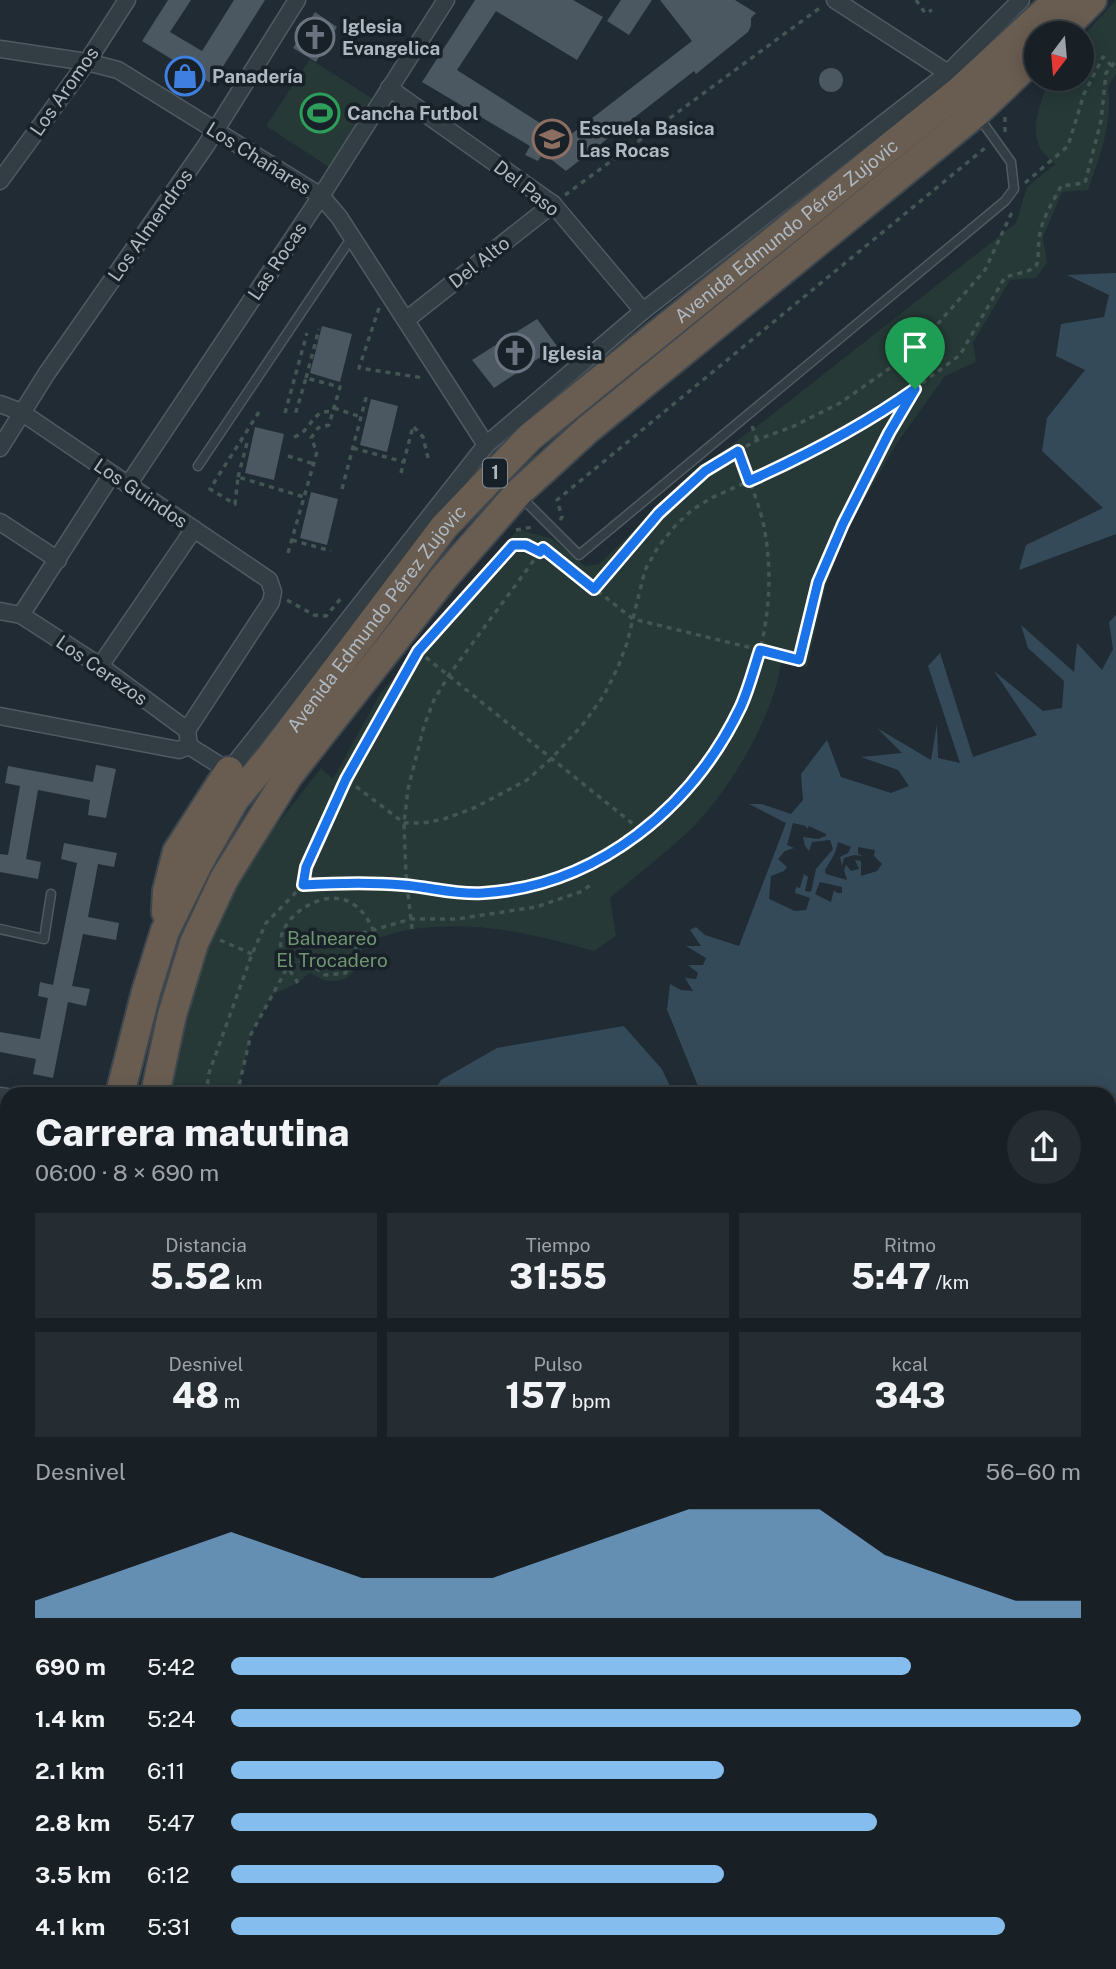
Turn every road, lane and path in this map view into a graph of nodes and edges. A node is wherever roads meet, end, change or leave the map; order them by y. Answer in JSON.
{"nodes":[{"id":1,"x":127,"y":0,"type":"edge"},
{"id":2,"x":297,"y":0,"type":"edge"},
{"id":3,"x":446,"y":0,"type":"edge"},
{"id":4,"x":833,"y":0,"type":"edge"},
{"id":5,"x":916,"y":0,"type":"edge"},
{"id":6,"x":1021,"y":0,"type":"edge"},
{"id":7,"x":1058,"y":0,"type":"edge"},
{"id":8,"x":1092,"y":0,"type":"edge"},
{"id":9,"x":932,"y":10,"type":"dead end"},
{"id":10,"x":1071,"y":21,"type":"edge"},
{"id":11,"x":0,"y":49,"type":"edge"},
{"id":12,"x":1116,"y":61,"type":"edge"},
{"id":13,"x":88,"y":62,"type":"junction"},
{"id":14,"x":1112,"y":66,"type":"junction"},
{"id":15,"x":1024,"y":68,"type":"edge"},
{"id":16,"x":948,"y":73,"type":"junction"},
{"id":17,"x":389,"y":88,"type":"junction"},
{"id":18,"x":976,"y":114,"type":"junction"},
{"id":19,"x":215,"y":131,"type":"junction"},
{"id":20,"x":0,"y":181,"type":"edge"},
{"id":21,"x":1024,"y":183,"type":"dead end"},
{"id":22,"x":321,"y":197,"type":"junction"},
{"id":23,"x":553,"y":204,"type":"junction"},
{"id":24,"x":1013,"y":209,"type":"dead end"},
{"id":25,"x":352,"y":237,"type":"junction"},
{"id":26,"x":386,"y":289,"type":"junction"},
{"id":27,"x":643,"y":312,"type":"junction"},
{"id":28,"x":405,"y":320,"type":"junction"},
{"id":29,"x":319,"y":329,"type":"dead end"},
{"id":30,"x":933,"y":331,"type":"junction"},
{"id":31,"x":307,"y":333,"type":"dead end"},
{"id":32,"x":303,"y":345,"type":"junction"},
{"id":33,"x":313,"y":349,"type":"junction"},
{"id":34,"x":306,"y":379,"type":"junction"},
{"id":35,"x":445,"y":382,"type":"junction"},
{"id":36,"x":915,"y":389,"type":"junction"},
{"id":37,"x":367,"y":394,"type":"dead end"},
{"id":38,"x":572,"y":402,"type":"junction"},
{"id":39,"x":0,"y":404,"type":"edge"},
{"id":40,"x":334,"y":410,"type":"junction"},
{"id":41,"x":21,"y":412,"type":"junction"},
{"id":42,"x":259,"y":412,"type":"dead end"},
{"id":43,"x":285,"y":413,"type":"dead end"},
{"id":44,"x":295,"y":415,"type":"dead end"},
{"id":45,"x":361,"y":417,"type":"junction"},
{"id":46,"x":294,"y":437,"type":"dead end"},
{"id":47,"x":241,"y":441,"type":"junction"},
{"id":48,"x":485,"y":445,"type":"junction"},
{"id":49,"x":0,"y":448,"type":"edge"},
{"id":50,"x":353,"y":448,"type":"junction"},
{"id":51,"x":738,"y":451,"type":"junction"},
{"id":52,"x":288,"y":456,"type":"dead end"},
{"id":53,"x":404,"y":462,"type":"junction"},
{"id":54,"x":429,"y":462,"type":"dead end"},
{"id":55,"x":314,"y":464,"type":"junction"},
{"id":56,"x":198,"y":466,"type":"dead end"},
{"id":57,"x":401,"y":473,"type":"dead end"},
{"id":58,"x":112,"y":474,"type":"junction"},
{"id":59,"x":238,"y":477,"type":"junction"},
{"id":60,"x":749,"y":481,"type":"junction"},
{"id":61,"x":128,"y":485,"type":"junction"},
{"id":62,"x":342,"y":489,"type":"dead end"},
{"id":63,"x":304,"y":497,"type":"junction"},
{"id":64,"x":522,"y":503,"type":"junction"},
{"id":65,"x":0,"y":522,"type":"edge"},
{"id":66,"x":194,"y":529,"type":"junction"},
{"id":67,"x":292,"y":540,"type":"junction"},
{"id":68,"x":331,"y":551,"type":"dead end"},
{"id":69,"x":540,"y":552,"type":"junction"},
{"id":70,"x":288,"y":553,"type":"dead end"},
{"id":71,"x":58,"y":560,"type":"junction"},
{"id":72,"x":469,"y":566,"type":"dead end"},
{"id":73,"x":442,"y":580,"type":"junction"},
{"id":74,"x":594,"y":589,"type":"junction"},
{"id":75,"x":273,"y":592,"type":"junction"},
{"id":76,"x":343,"y":596,"type":"dead end"},
{"id":77,"x":0,"y":611,"type":"edge"},
{"id":78,"x":21,"y":615,"type":"junction"},
{"id":79,"x":633,"y":619,"type":"junction"},
{"id":80,"x":409,"y":647,"type":"dead end"},
{"id":81,"x":760,"y":650,"type":"junction"},
{"id":82,"x":418,"y":651,"type":"junction"},
{"id":83,"x":100,"y":666,"type":"junction"},
{"id":84,"x":449,"y":675,"type":"junction"},
{"id":85,"x":0,"y":716,"type":"edge"},
{"id":86,"x":188,"y":738,"type":"junction"},
{"id":87,"x":552,"y":758,"type":"junction"},
{"id":88,"x":229,"y":771,"type":"junction"},
{"id":89,"x":346,"y":779,"type":"junction"},
{"id":90,"x":404,"y":823,"type":"junction"},
{"id":91,"x":643,"y":832,"type":"junction"},
{"id":92,"x":303,"y":885,"type":"junction"},
{"id":93,"x":407,"y":885,"type":"junction"},
{"id":94,"x":591,"y":885,"type":"dead end"},
{"id":95,"x":51,"y":894,"type":"dead end"},
{"id":96,"x":411,"y":919,"type":"junction"},
{"id":97,"x":0,"y":929,"type":"edge"},
{"id":98,"x":412,"y":929,"type":"dead end"},
{"id":99,"x":373,"y":930,"type":"junction"},
{"id":100,"x":165,"y":931,"type":"junction"},
{"id":101,"x":212,"y":936,"type":"dead end"},
{"id":102,"x":378,"y":939,"type":"dead end"},
{"id":103,"x":252,"y":954,"type":"junction"},
{"id":104,"x":287,"y":968,"type":"junction"},
{"id":105,"x":298,"y":983,"type":"dead end"},
{"id":106,"x":122,"y":1087,"type":"edge"},
{"id":107,"x":157,"y":1087,"type":"edge"},
{"id":108,"x":207,"y":1087,"type":"edge"},
{"id":109,"x":239,"y":1087,"type":"edge"}],
"edges":[{"from":1,"to":13,"type":"street","name":"Los Aromos"},
{"from":2,"to":19,"type":"street","name":"Los Almendros"},
{"from":3,"to":17,"type":"street","name":"Las Rocas"},
{"from":4,"to":16,"type":"street"},
{"from":4,"to":23,"type":"path"},
{"from":5,"to":9,"type":"path"},
{"from":6,"to":16,"type":"street","name":"Avenida Edmundo Pérez Zujovic"},
{"from":7,"to":38,"type":"highway","name":"Avenida Edmundo Pérez Zujovic","number":"1"},
{"from":8,"to":10,"type":"highway"},
{"from":11,"to":13,"type":"street","name":"Los Chañares"},
{"from":12,"to":14,"type":"path"},
{"from":13,"to":19,"type":"street","name":"Los Chañares"},
{"from":13,"to":20,"type":"street","name":"Los Aromos"},
{"from":14,"to":21,"type":"path"},
{"from":14,"to":36,"type":"path"},
{"from":15,"to":18,"type":"highway","name":"Avenida Edmundo Pérez Zujovic","number":"1"},
{"from":16,"to":27,"type":"street","name":"Avenida Edmundo Pérez Zujovic"},
{"from":17,"to":22,"type":"street","name":"Las Rocas"},
{"from":17,"to":23,"type":"street","name":"Del Paso"},
{"from":18,"to":64,"type":"highway","name":"Avenida Edmundo Pérez Zujovic","number":"1"},
{"from":18,"to":64,"type":"lane"},
{"from":19,"to":22,"type":"street","name":"Los Chañares"},
{"from":19,"to":41,"type":"street","name":"Los Almendros"},
{"from":22,"to":25,"type":"street","name":"Los Chañares"},
{"from":22,"to":61,"type":"street","name":"Las Rocas"},
{"from":23,"to":27,"type":"street","name":"Del Paso"},
{"from":23,"to":28,"type":"street","name":"Del Alto"},
{"from":24,"to":30,"type":"path"},
{"from":25,"to":26,"type":"street","name":"Los Chañares"},
{"from":25,"to":56,"type":"lane"},
{"from":26,"to":28,"type":"street","name":"Los Chañares"},
{"from":26,"to":35,"type":"path"},
{"from":27,"to":48,"type":"street","name":"Avenida Edmundo Pérez Zujovic"},
{"from":28,"to":35,"type":"street","name":"Los Chañares"},
{"from":29,"to":33,"type":"path"},
{"from":30,"to":36,"type":"path"},
{"from":30,"to":51,"type":"path"},
{"from":31,"to":32,"type":"path"},
{"from":32,"to":33,"type":"path"},
{"from":32,"to":43,"type":"path"},
{"from":33,"to":34,"type":"path"},
{"from":34,"to":40,"type":"path"},
{"from":34,"to":44,"type":"path"},
{"from":35,"to":48,"type":"street","name":"Los Chañares"},
{"from":36,"to":60,"type":"path"},
{"from":36,"to":81,"type":"path"},
{"from":37,"to":45,"type":"path"},
{"from":38,"to":64,"type":"highway"},
{"from":38,"to":100,"type":"highway","name":"Avenida Edmundo Pérez Zujovic","number":"1"},
{"from":39,"to":41,"type":"street","name":"Los Guindos"},
{"from":40,"to":45,"type":"path"},
{"from":40,"to":46,"type":"path"},
{"from":40,"to":55,"type":"path"},
{"from":41,"to":49,"type":"street","name":"Los Almendros"},
{"from":41,"to":58,"type":"street","name":"Los Guindos"},
{"from":42,"to":47,"type":"path"},
{"from":45,"to":50,"type":"path"},
{"from":47,"to":59,"type":"path"},
{"from":47,"to":59,"type":"path"},
{"from":48,"to":88,"type":"street","name":"Avenida Edmundo Pérez Zujovic"},
{"from":50,"to":53,"type":"path"},
{"from":50,"to":62,"type":"path"},
{"from":51,"to":60,"type":"path"},
{"from":51,"to":74,"type":"path"},
{"from":52,"to":55,"type":"path"},
{"from":53,"to":54,"type":"path"},
{"from":53,"to":57,"type":"path"},
{"from":55,"to":63,"type":"path"},
{"from":58,"to":61,"type":"street","name":"Los Guindos"},
{"from":58,"to":71,"type":"street"},
{"from":59,"to":63,"type":"path"},
{"from":60,"to":79,"type":"path"},
{"from":60,"to":81,"type":"path"},
{"from":61,"to":66,"type":"street","name":"Los Guindos"},
{"from":63,"to":67,"type":"path"},
{"from":64,"to":73,"type":"highway","name":"Avenida Edmundo Pérez Zujovic","number":"1"},
{"from":65,"to":71,"type":"street"},
{"from":66,"to":75,"type":"street","name":"Los Guindos"},
{"from":66,"to":83,"type":"street"},
{"from":67,"to":68,"type":"path"},
{"from":67,"to":70,"type":"path"},
{"from":69,"to":74,"type":"path"},
{"from":69,"to":82,"type":"path"},
{"from":69,"to":84,"type":"path"},
{"from":71,"to":78,"type":"street"},
{"from":72,"to":73,"type":"lane"},
{"from":73,"to":107,"type":"highway","name":"Avenida Edmundo Pérez Zujovic","number":"1"},
{"from":74,"to":79,"type":"path"},
{"from":75,"to":76,"type":"path"},
{"from":75,"to":86,"type":"street"},
{"from":77,"to":78,"type":"street","name":"Los Cerezos"},
{"from":78,"to":83,"type":"street","name":"Los Cerezos"},
{"from":79,"to":81,"type":"path"},
{"from":79,"to":87,"type":"path"},
{"from":80,"to":82,"type":"path"},
{"from":81,"to":91,"type":"path"},
{"from":82,"to":84,"type":"path"},
{"from":82,"to":89,"type":"path"},
{"from":83,"to":86,"type":"street","name":"Los Cerezos"},
{"from":84,"to":87,"type":"path"},
{"from":84,"to":90,"type":"path"},
{"from":85,"to":86,"type":"street"},
{"from":86,"to":88,"type":"street","name":"Los Cerezos"},
{"from":87,"to":90,"type":"path"},
{"from":87,"to":91,"type":"path"},
{"from":88,"to":100,"type":"highway"},
{"from":89,"to":90,"type":"path"},
{"from":89,"to":92,"type":"path"},
{"from":90,"to":93,"type":"path"},
{"from":91,"to":93,"type":"path"},
{"from":92,"to":93,"type":"path"},
{"from":92,"to":103,"type":"path"},
{"from":93,"to":96,"type":"path"},
{"from":94,"to":96,"type":"path"},
{"from":95,"to":97,"type":"lane"},
{"from":96,"to":98,"type":"path"},
{"from":96,"to":99,"type":"path"},
{"from":99,"to":102,"type":"path"},
{"from":99,"to":104,"type":"path"},
{"from":99,"to":104,"type":"path"},
{"from":100,"to":106,"type":"highway","name":"Avenida Edmundo Pérez Zujovic","number":"1"},
{"from":101,"to":103,"type":"path"},
{"from":103,"to":108,"type":"path"},
{"from":104,"to":105,"type":"path"},
{"from":104,"to":109,"type":"path"}]}
